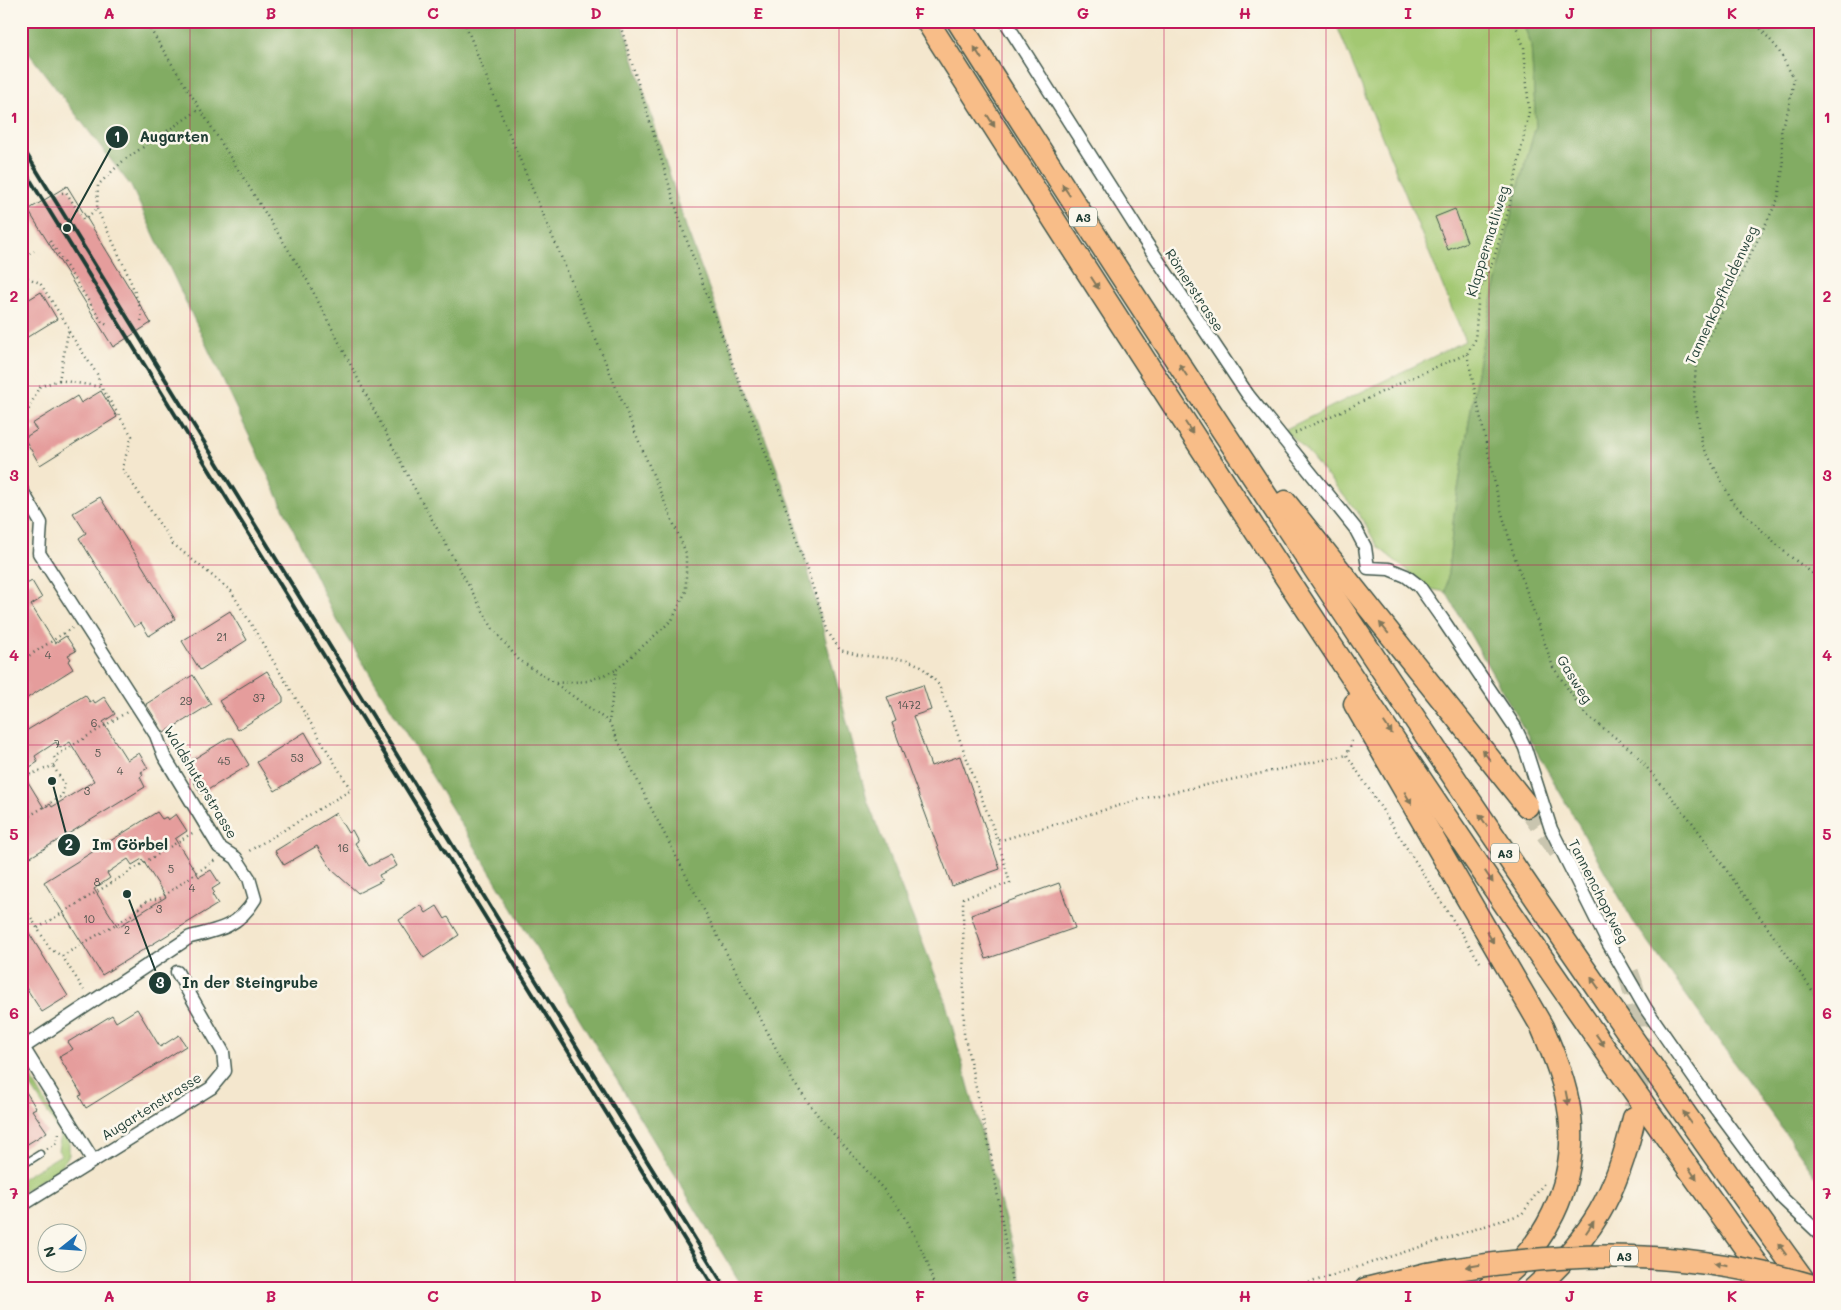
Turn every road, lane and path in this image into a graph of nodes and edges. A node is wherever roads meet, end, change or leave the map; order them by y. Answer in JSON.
{"nodes":[{"id":1,"x":145,"y":21,"type":"edge"},
{"id":2,"x":464,"y":21,"type":"edge"},
{"id":3,"x":619,"y":21,"type":"edge"},
{"id":4,"x":927,"y":21,"type":"edge"},
{"id":5,"x":958,"y":21,"type":"edge"},
{"id":6,"x":1004,"y":21,"type":"edge"},
{"id":7,"x":1514,"y":21,"type":"edge"},
{"id":8,"x":1754,"y":21,"type":"edge"},
{"id":9,"x":200,"y":109,"type":"junction"},
{"id":10,"x":62,"y":193,"type":"dead end"},
{"id":11,"x":97,"y":209,"type":"junction"},
{"id":12,"x":87,"y":217,"type":"dead end"},
{"id":13,"x":83,"y":220,"type":"dead end"},
{"id":14,"x":50,"y":240,"type":"dead end"},
{"id":15,"x":34,"y":251,"type":"dead end"},
{"id":16,"x":21,"y":259,"type":"edge"},
{"id":17,"x":21,"y":270,"type":"edge"},
{"id":18,"x":141,"y":321,"type":"dead end"},
{"id":19,"x":109,"y":326,"type":"dead end"},
{"id":20,"x":68,"y":332,"type":"junction"},
{"id":21,"x":1466,"y":354,"type":"junction"},
{"id":22,"x":59,"y":380,"type":"junction"},
{"id":23,"x":101,"y":386,"type":"junction"},
{"id":24,"x":1210,"y":411,"type":"junction"},
{"id":25,"x":21,"y":418,"type":"edge"},
{"id":26,"x":1282,"y":439,"type":"junction"},
{"id":27,"x":21,"y":489,"type":"edge"},
{"id":28,"x":1264,"y":542,"type":"junction"},
{"id":29,"x":1368,"y":568,"type":"joint"},
{"id":30,"x":1820,"y":578,"type":"edge"},
{"id":31,"x":83,"y":621,"type":"junction"},
{"id":32,"x":21,"y":661,"type":"edge"},
{"id":33,"x":616,"y":670,"type":"junction"},
{"id":34,"x":555,"y":683,"type":"junction"},
{"id":35,"x":137,"y":706,"type":"junction"},
{"id":36,"x":609,"y":722,"type":"junction"},
{"id":37,"x":1352,"y":741,"type":"dead end"},
{"id":38,"x":1347,"y":755,"type":"junction"},
{"id":39,"x":53,"y":766,"type":"junction"},
{"id":40,"x":21,"y":779,"type":"edge"},
{"id":41,"x":1527,"y":806,"type":"tunnel mouth"},
{"id":42,"x":21,"y":821,"type":"edge"},
{"id":43,"x":205,"y":824,"type":"junction"},
{"id":44,"x":998,"y":841,"type":"junction"},
{"id":45,"x":232,"y":855,"type":"junction"},
{"id":46,"x":21,"y":902,"type":"edge"},
{"id":47,"x":38,"y":928,"type":"junction"},
{"id":48,"x":62,"y":956,"type":"junction"},
{"id":49,"x":1481,"y":962,"type":"dead end"},
{"id":50,"x":177,"y":972,"type":"dead end"},
{"id":51,"x":1820,"y":1001,"type":"edge"},
{"id":52,"x":92,"y":1002,"type":"junction"},
{"id":53,"x":22,"y":1046,"type":"edge"},
{"id":54,"x":1634,"y":1118,"type":"tunnel mouth"},
{"id":55,"x":54,"y":1126,"type":"dead end"},
{"id":56,"x":40,"y":1154,"type":"joint"},
{"id":57,"x":94,"y":1160,"type":"junction"},
{"id":58,"x":21,"y":1166,"type":"edge"},
{"id":59,"x":1546,"y":1178,"type":"dead end"},
{"id":60,"x":21,"y":1206,"type":"edge"},
{"id":61,"x":1820,"y":1234,"type":"edge"},
{"id":62,"x":1820,"y":1288,"type":"edge"},
{"id":63,"x":935,"y":1289,"type":"edge"},
{"id":64,"x":1013,"y":1289,"type":"edge"},
{"id":65,"x":1290,"y":1289,"type":"edge"},
{"id":66,"x":1366,"y":1289,"type":"edge"},
{"id":67,"x":1487,"y":1289,"type":"edge"},
{"id":68,"x":1534,"y":1289,"type":"edge"},
{"id":69,"x":1776,"y":1289,"type":"edge"},
{"id":70,"x":1810,"y":1289,"type":"edge"}],
"edges":[{"from":1,"to":9,"type":"path"},
{"from":2,"to":33,"type":"path"},
{"from":3,"to":44,"type":"path"},
{"from":4,"to":28,"type":"highway","number":"A3","one_way":true},
{"from":24,"to":5,"type":"highway","number":"A3","one_way":true},
{"from":6,"to":26,"type":"street","name":"Römerstrasse"},
{"from":7,"to":21,"type":"path","name":"Klappermatliweg"},
{"from":8,"to":30,"type":"path","name":"Tannenkopfhaldenweg"},
{"from":9,"to":11,"type":"path"},
{"from":9,"to":34,"type":"path"},
{"from":10,"to":13,"type":"path"},
{"from":11,"to":12,"type":"path"},
{"from":11,"to":18,"type":"path"},
{"from":14,"to":19,"type":"path"},
{"from":15,"to":16,"type":"path"},
{"from":17,"to":20,"type":"path"},
{"from":20,"to":22,"type":"path"},
{"from":20,"to":23,"type":"path"},
{"from":21,"to":26,"type":"path"},
{"from":21,"to":51,"type":"path","name":"Gasweg"},
{"from":22,"to":23,"type":"path"},
{"from":22,"to":25,"type":"path"},
{"from":23,"to":45,"type":"path"},
{"from":41,"to":24,"type":"highway","number":"A3","one_way":true},
{"from":70,"to":24,"type":"highway","number":"A3","one_way":true},
{"from":26,"to":29,"type":"street","name":"Römerstrasse"},
{"from":27,"to":31,"type":"street","name":"Waldshuterstrasse"},
{"from":28,"to":67,"type":"highway","number":"A3","one_way":true},
{"from":28,"to":69,"type":"highway","number":"A3","one_way":true},
{"from":29,"to":61,"type":"street","name":"Tannenchopfweg"},
{"from":31,"to":32,"type":"path"},
{"from":31,"to":35,"type":"street","name":"Waldshuterstrasse"},
{"from":33,"to":34,"type":"path"},
{"from":33,"to":36,"type":"path"},
{"from":34,"to":36,"type":"path"},
{"from":35,"to":39,"type":"path"},
{"from":35,"to":43,"type":"street","name":"Waldshuterstrasse"},
{"from":36,"to":63,"type":"path"},
{"from":37,"to":38,"type":"path"},
{"from":38,"to":44,"type":"path"},
{"from":38,"to":49,"type":"path"},
{"from":39,"to":40,"type":"path"},
{"from":39,"to":42,"type":"path"},
{"from":43,"to":45,"type":"street","name":"Waldshuterstrasse"},
{"from":43,"to":47,"type":"path"},
{"from":44,"to":64,"type":"path"},
{"from":45,"to":48,"type":"path"},
{"from":45,"to":52,"type":"street","name":"Waldshuterstrasse"},
{"from":46,"to":47,"type":"path"},
{"from":47,"to":48,"type":"path"},
{"from":48,"to":52,"type":"path"},
{"from":50,"to":57,"type":"street","name":"Augartenstrasse"},
{"from":52,"to":53,"type":"street","name":"Waldshuterstrasse"},
{"from":53,"to":57,"type":"street"},
{"from":68,"to":54,"type":"highway","one_way":true},
{"from":55,"to":56,"type":"path"},
{"from":56,"to":58,"type":"lane"},
{"from":57,"to":60,"type":"street","name":"Augartenstrasse"},
{"from":59,"to":65,"type":"path"},
{"from":62,"to":66,"type":"highway","number":"A3","one_way":true,"bridge":true}]}
